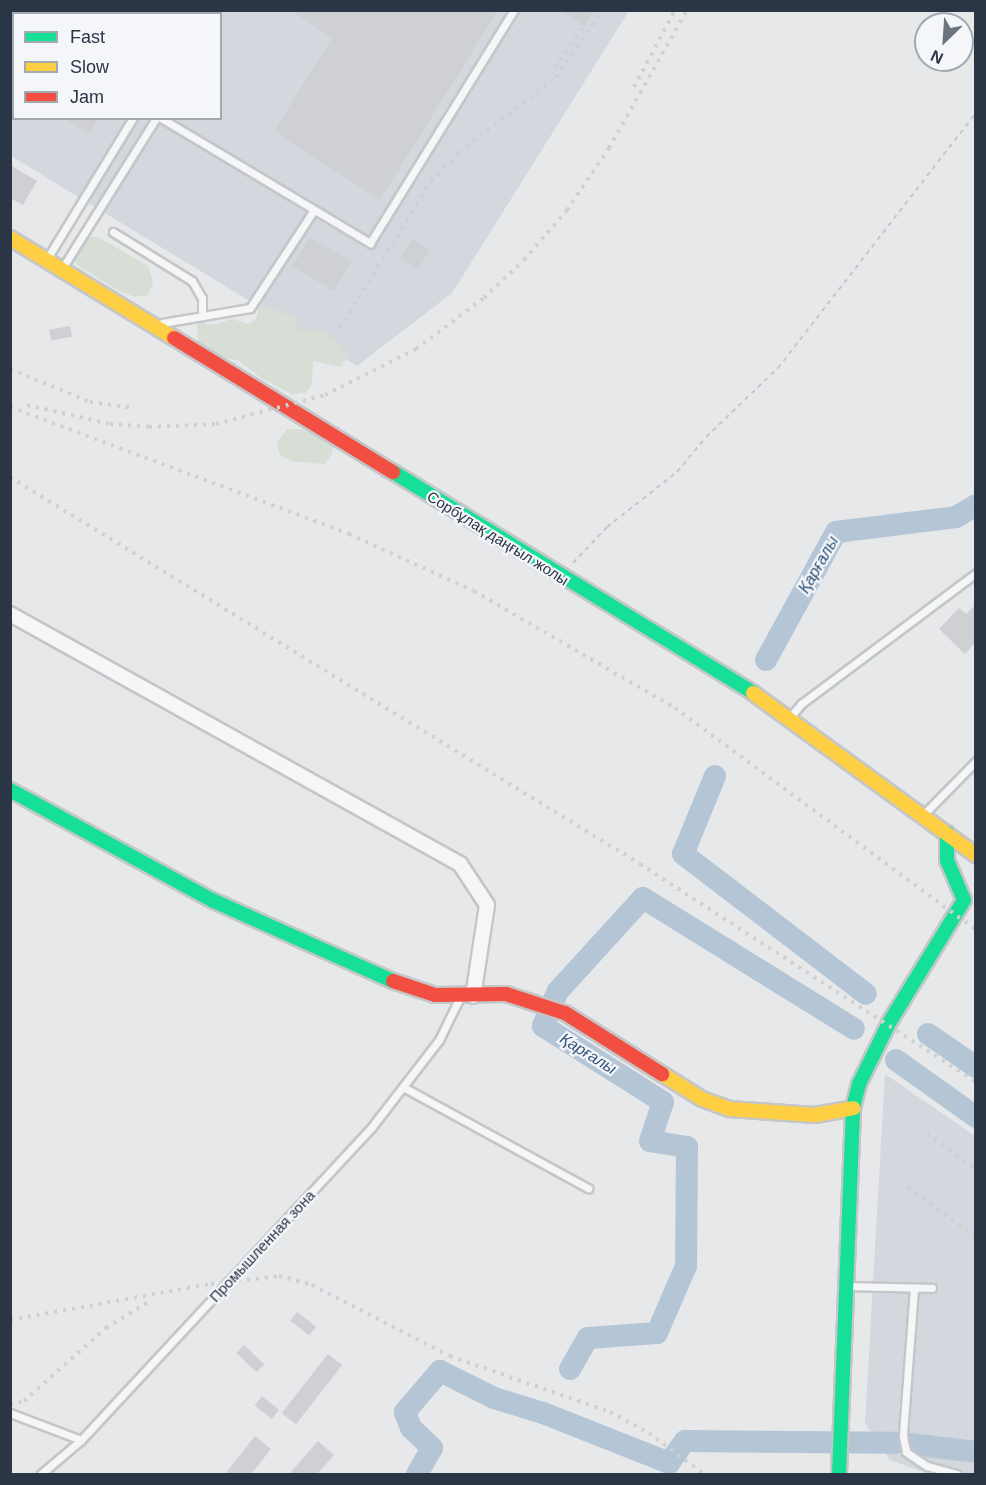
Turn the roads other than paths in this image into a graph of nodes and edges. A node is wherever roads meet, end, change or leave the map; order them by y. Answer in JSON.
{"nodes":[{"id":1,"x":514,"y":10,"type":"edge"},
{"id":2,"x":132,"y":120,"type":"edge"},
{"id":3,"x":155,"y":120,"type":"edge"},
{"id":4,"x":164,"y":120,"type":"edge"},
{"id":5,"x":314,"y":210,"type":"junction"},
{"id":6,"x":113,"y":232,"type":"dead end"},
{"id":7,"x":10,"y":238,"type":"edge"},
{"id":8,"x":47,"y":260,"type":"junction"},
{"id":9,"x":62,"y":269,"type":"junction"},
{"id":10,"x":202,"y":316,"type":"junction"},
{"id":11,"x":155,"y":324,"type":"junction"},
{"id":12,"x":975,"y":573,"type":"edge"},
{"id":13,"x":10,"y":614,"type":"edge"},
{"id":14,"x":789,"y":718,"type":"junction"},
{"id":15,"x":975,"y":761,"type":"edge"},
{"id":16,"x":10,"y":790,"type":"edge"},
{"id":17,"x":923,"y":815,"type":"junction"},
{"id":18,"x":947,"y":833,"type":"junction"},
{"id":19,"x":975,"y":855,"type":"edge"},
{"id":20,"x":970,"y":901,"type":"edge"},
{"id":21,"x":466,"y":997,"type":"junction"},
{"id":22,"x":405,"y":1088,"type":"junction"},
{"id":23,"x":853,"y":1108,"type":"junction"},
{"id":24,"x":588,"y":1188,"type":"dead end"},
{"id":25,"x":845,"y":1286,"type":"junction"},
{"id":26,"x":915,"y":1288,"type":"junction"},
{"id":27,"x":932,"y":1288,"type":"dead end"},
{"id":28,"x":10,"y":1413,"type":"edge"},
{"id":29,"x":81,"y":1440,"type":"junction"},
{"id":30,"x":41,"y":1474,"type":"edge"},
{"id":31,"x":839,"y":1474,"type":"edge"},
{"id":32,"x":957,"y":1474,"type":"edge"}],
"edges":[{"from":1,"to":5,"type":"lane"},
{"from":2,"to":8,"type":"lane"},
{"from":3,"to":9,"type":"lane"},
{"from":4,"to":5,"type":"lane"},
{"from":5,"to":10,"type":"lane"},
{"from":6,"to":10,"type":"lane"},
{"from":7,"to":8,"type":"street","name":"Сорбұлақ даңғыл жолы"},
{"from":8,"to":9,"type":"street","name":"Сорбұлақ даңғыл жолы"},
{"from":9,"to":11,"type":"street","name":"Сорбұлақ даңғыл жолы"},
{"from":10,"to":11,"type":"lane"},
{"from":11,"to":14,"type":"street","name":"Сорбұлақ даңғыл жолы"},
{"from":12,"to":14,"type":"lane"},
{"from":13,"to":21,"type":"street"},
{"from":14,"to":17,"type":"street","name":"Сорбұлақ даңғыл жолы"},
{"from":15,"to":17,"type":"lane"},
{"from":16,"to":21,"type":"street"},
{"from":17,"to":18,"type":"street","name":"Сорбұлақ даңғыл жолы"},
{"from":18,"to":19,"type":"street","name":"Сорбұлақ даңғыл жолы"},
{"from":18,"to":20,"type":"street"},
{"from":20,"to":23,"type":"street"},
{"from":21,"to":22,"type":"lane","name":"Промышленная зона"},
{"from":21,"to":23,"type":"street"},
{"from":22,"to":24,"type":"lane"},
{"from":22,"to":29,"type":"lane","name":"Промышленная зона"},
{"from":23,"to":25,"type":"street"},
{"from":25,"to":26,"type":"lane"},
{"from":25,"to":31,"type":"street"},
{"from":26,"to":27,"type":"lane"},
{"from":26,"to":32,"type":"lane"},
{"from":28,"to":29,"type":"lane"},
{"from":29,"to":30,"type":"lane","name":"Промышленная зона"}]}
